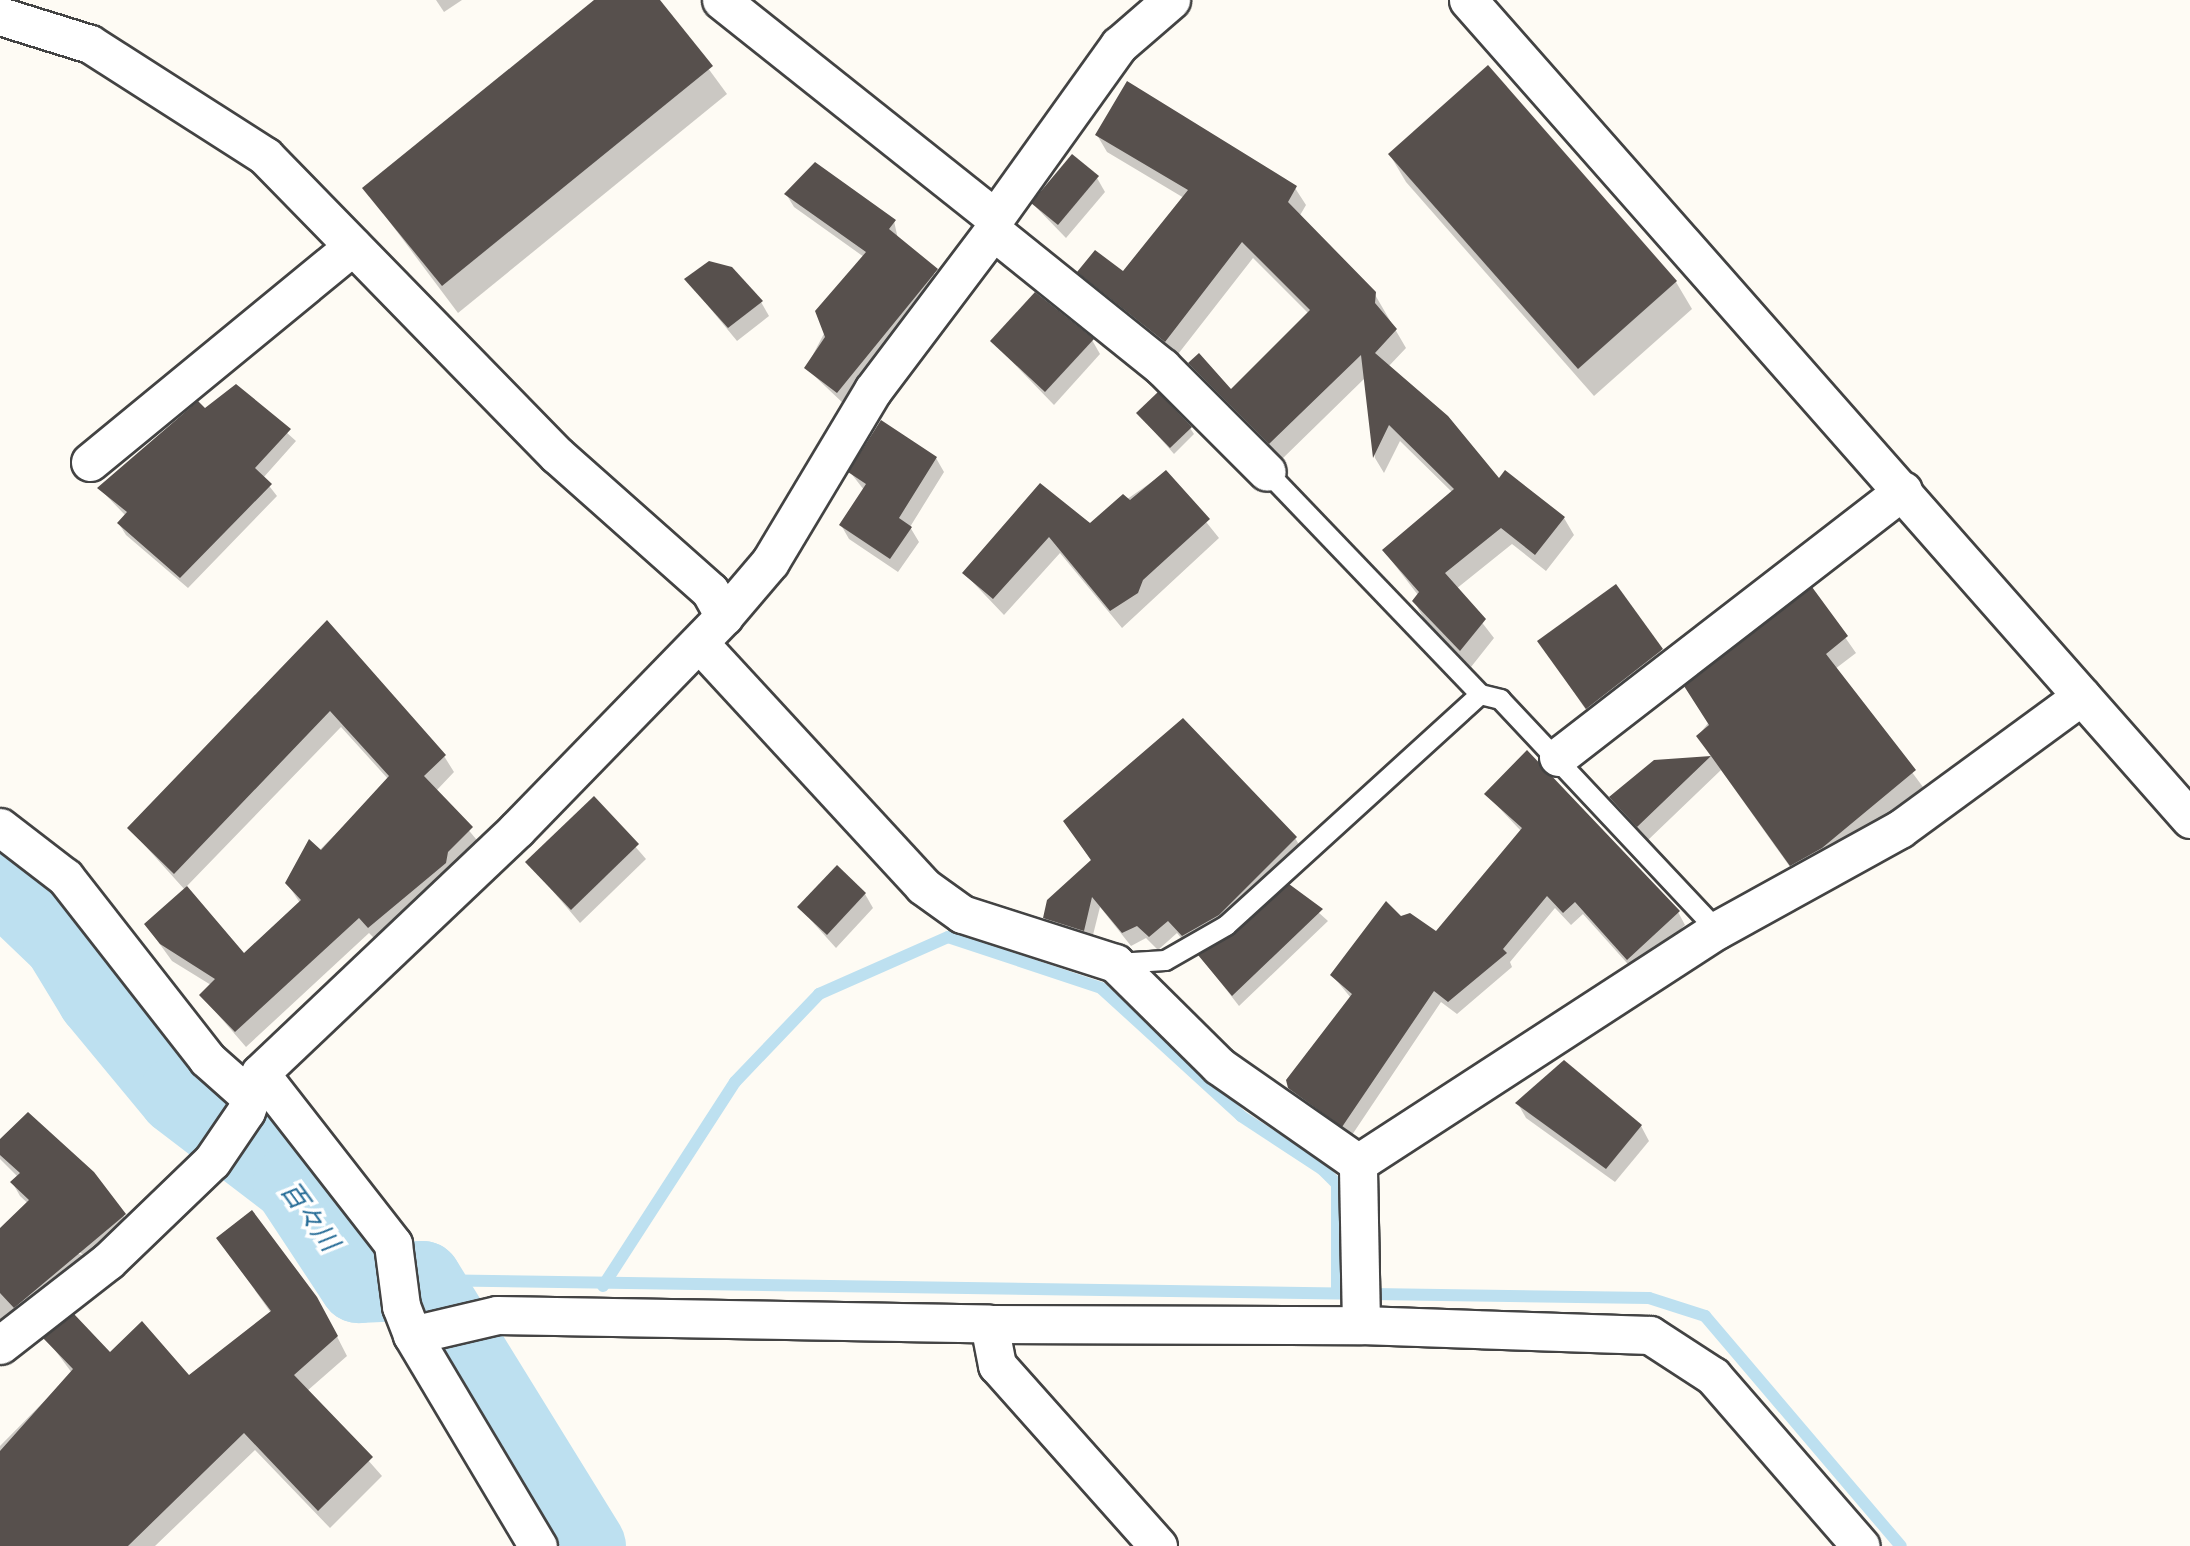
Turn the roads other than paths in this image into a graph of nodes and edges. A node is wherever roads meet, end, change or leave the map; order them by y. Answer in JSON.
{"nodes":[{"id":1,"x":721,"y":0,"type":"edge"},
{"id":2,"x":1171,"y":0,"type":"edge"},
{"id":3,"x":1468,"y":0,"type":"edge"},
{"id":4,"x":0,"y":16,"type":"edge"},
{"id":5,"x":994,"y":224,"type":"junction"},
{"id":6,"x":353,"y":246,"type":"junction"},
{"id":7,"x":90,"y":462,"type":"dead end"},
{"id":8,"x":1267,"y":472,"type":"joint"},
{"id":9,"x":1903,"y":490,"type":"junction"},
{"id":10,"x":724,"y":616,"type":"junction"},
{"id":11,"x":700,"y":644,"type":"junction"},
{"id":12,"x":1480,"y":694,"type":"junction"},
{"id":13,"x":2082,"y":696,"type":"junction"},
{"id":14,"x":1559,"y":757,"type":"junction"},
{"id":15,"x":2190,"y":819,"type":"edge"},
{"id":16,"x":0,"y":827,"type":"edge"},
{"id":17,"x":1717,"y":930,"type":"junction"},
{"id":18,"x":1115,"y":963,"type":"junction"},
{"id":19,"x":252,"y":1094,"type":"junction"},
{"id":20,"x":1358,"y":1163,"type":"junction"},
{"id":21,"x":1361,"y":1317,"type":"junction"},
{"id":22,"x":413,"y":1324,"type":"junction"},
{"id":23,"x":989,"y":1324,"type":"junction"},
{"id":24,"x":0,"y":1345,"type":"edge"},
{"id":25,"x":538,"y":1546,"type":"edge"},
{"id":26,"x":1158,"y":1546,"type":"edge"},
{"id":27,"x":1861,"y":1546,"type":"edge"}],
"edges":[{"from":1,"to":5,"type":"street"},
{"from":2,"to":5,"type":"street"},
{"from":3,"to":9,"type":"street"},
{"from":4,"to":6,"type":"street"},
{"from":5,"to":8,"type":"street"},
{"from":5,"to":10,"type":"street"},
{"from":6,"to":7,"type":"street"},
{"from":6,"to":10,"type":"street"},
{"from":8,"to":12,"type":"lane"},
{"from":9,"to":13,"type":"street"},
{"from":9,"to":14,"type":"street"},
{"from":10,"to":11,"type":"street"},
{"from":11,"to":18,"type":"street"},
{"from":11,"to":19,"type":"street"},
{"from":12,"to":14,"type":"lane"},
{"from":12,"to":18,"type":"lane"},
{"from":13,"to":15,"type":"street"},
{"from":13,"to":17,"type":"street"},
{"from":14,"to":17,"type":"lane"},
{"from":16,"to":19,"type":"street"},
{"from":17,"to":20,"type":"street"},
{"from":18,"to":20,"type":"street"},
{"from":19,"to":22,"type":"street"},
{"from":19,"to":24,"type":"street"},
{"from":20,"to":21,"type":"street"},
{"from":21,"to":23,"type":"street"},
{"from":21,"to":27,"type":"street"},
{"from":22,"to":23,"type":"street"},
{"from":22,"to":25,"type":"street"},
{"from":23,"to":26,"type":"street"}]}
